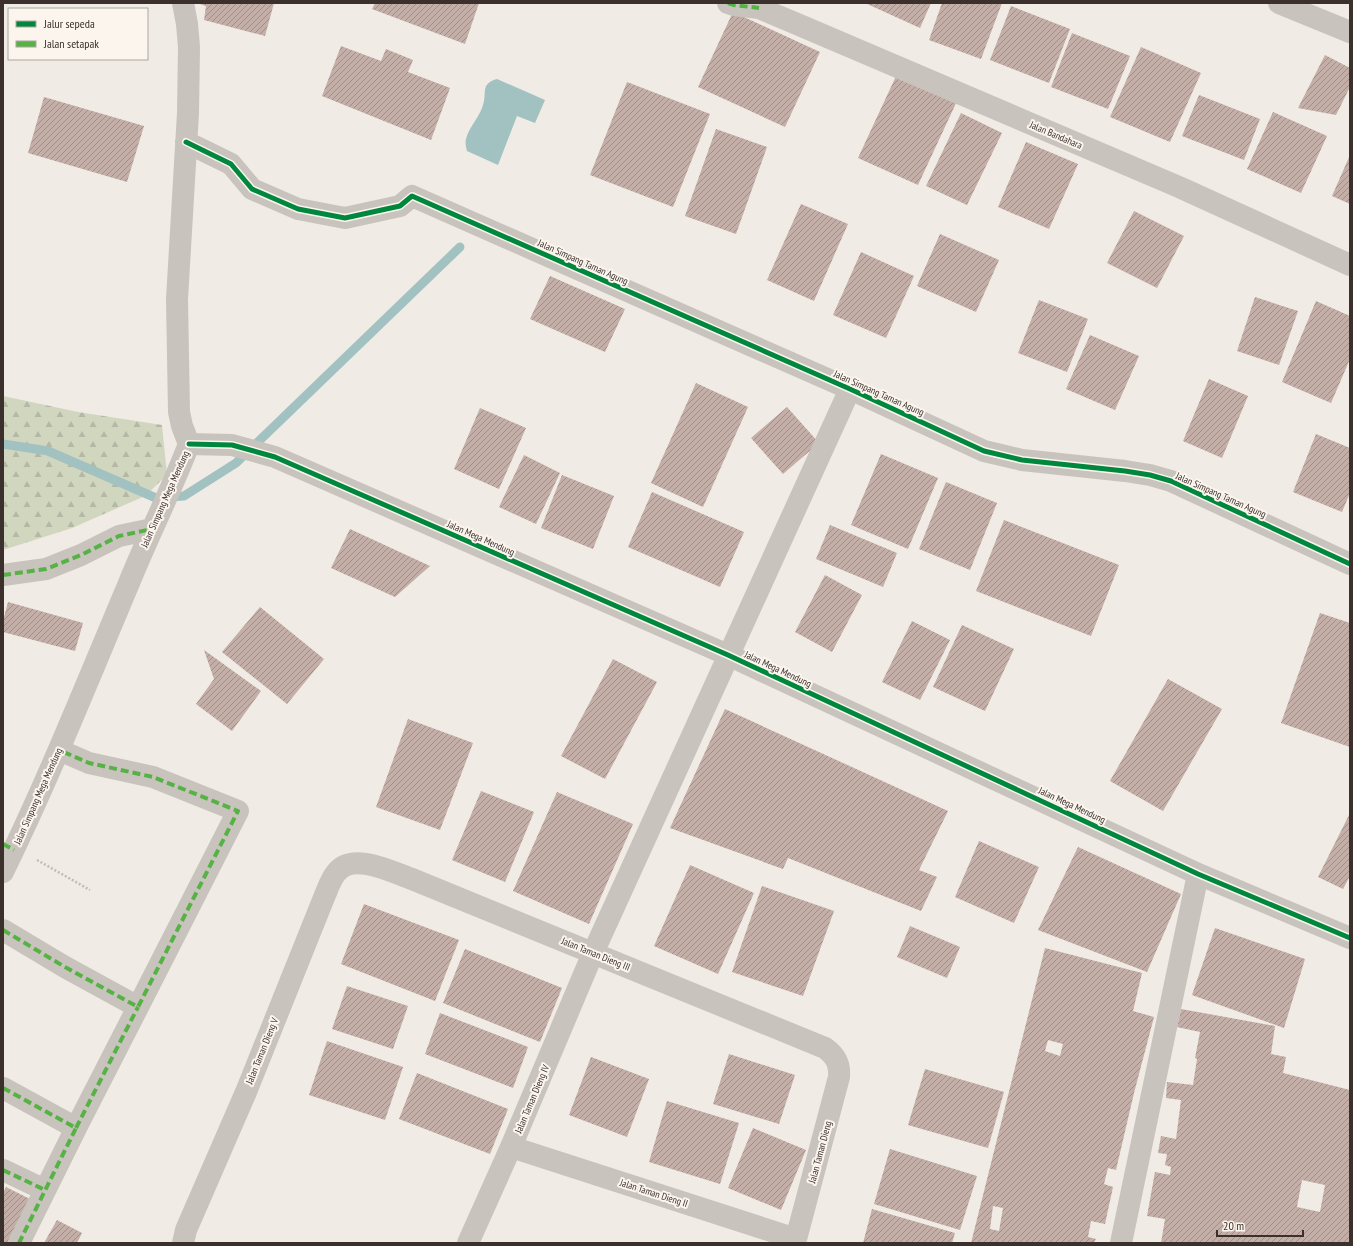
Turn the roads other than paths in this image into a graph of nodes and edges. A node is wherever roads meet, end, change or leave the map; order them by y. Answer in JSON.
{"nodes":[{"id":1,"x":183,"y":3,"type":"edge"},
{"id":2,"x":728,"y":3,"type":"edge"},
{"id":3,"x":1279,"y":3,"type":"edge"},
{"id":4,"x":1350,"y":32,"type":"edge"},
{"id":5,"x":186,"y":142,"type":"junction"},
{"id":6,"x":1350,"y":265,"type":"edge"},
{"id":7,"x":850,"y":389,"type":"junction"},
{"id":8,"x":189,"y":444,"type":"junction"},
{"id":9,"x":156,"y":520,"type":"junction"},
{"id":10,"x":1350,"y":564,"type":"edge"},
{"id":11,"x":3,"y":575,"type":"edge"},
{"id":12,"x":728,"y":656,"type":"junction"},
{"id":13,"x":59,"y":750,"type":"junction"},
{"id":14,"x":11,"y":847,"type":"edge"},
{"id":15,"x":347,"y":864,"type":"joint"},
{"id":16,"x":3,"y":872,"type":"edge"},
{"id":17,"x":1198,"y":874,"type":"junction"},
{"id":18,"x":3,"y":930,"type":"edge"},
{"id":19,"x":1350,"y":938,"type":"edge"},
{"id":20,"x":593,"y":953,"type":"junction"},
{"id":21,"x":138,"y":1007,"type":"junction"},
{"id":22,"x":838,"y":1061,"type":"joint"},
{"id":23,"x":3,"y":1088,"type":"edge"},
{"id":24,"x":76,"y":1128,"type":"junction"},
{"id":25,"x":511,"y":1147,"type":"junction"},
{"id":26,"x":3,"y":1170,"type":"edge"},
{"id":27,"x":45,"y":1190,"type":"junction"},
{"id":28,"x":796,"y":1241,"type":"edge"},
{"id":29,"x":19,"y":1243,"type":"edge"},
{"id":30,"x":183,"y":1243,"type":"edge"},
{"id":31,"x":468,"y":1243,"type":"edge"},
{"id":32,"x":1121,"y":1243,"type":"edge"}],
"edges":[{"from":1,"to":5,"type":"street","name":"Jalan Simpang Mega Mendung"},
{"from":2,"to":6,"type":"street","name":"Jalan Bandahara"},
{"from":3,"to":4,"type":"street"},
{"from":5,"to":7,"type":"street","name":"Jalan Simpang Taman Agung"},
{"from":5,"to":8,"type":"street","name":"Jalan Simpang Mega Mendung"},
{"from":7,"to":10,"type":"street","name":"Jalan Simpang Taman Agung"},
{"from":7,"to":12,"type":"street","name":"Jalan Taman Dieng IV"},
{"from":8,"to":9,"type":"street","name":"Jalan Simpang Mega Mendung"},
{"from":8,"to":12,"type":"street","name":"Jalan Mega Mendung"},
{"from":9,"to":11,"type":"street"},
{"from":9,"to":13,"type":"street","name":"Jalan Simpang Mega Mendung"},
{"from":12,"to":17,"type":"street","name":"Jalan Mega Mendung"},
{"from":12,"to":20,"type":"street","name":"Jalan Taman Dieng IV"},
{"from":13,"to":14,"type":"street","name":"Jalan Simpang Mega Mendung"},
{"from":13,"to":21,"type":"street"},
{"from":14,"to":16,"type":"street","name":"Jalan Simpang Mega Mendung"},
{"from":15,"to":20,"type":"street","name":"Jalan Taman Dieng III"},
{"from":15,"to":30,"type":"street","name":"Jalan Taman Dieng V"},
{"from":17,"to":19,"type":"street","name":"Jalan Mega Mendung"},
{"from":17,"to":32,"type":"street"},
{"from":18,"to":21,"type":"street"},
{"from":20,"to":22,"type":"street","name":"Jalan Taman Dieng III"},
{"from":20,"to":25,"type":"street","name":"Jalan Taman Dieng IV"},
{"from":21,"to":24,"type":"street"},
{"from":22,"to":28,"type":"street","name":"Jalan Taman Dieng"},
{"from":23,"to":24,"type":"street"},
{"from":24,"to":27,"type":"street"},
{"from":25,"to":28,"type":"street","name":"Jalan Taman Dieng II"},
{"from":25,"to":31,"type":"street","name":"Jalan Taman Dieng IV"},
{"from":26,"to":27,"type":"street"},
{"from":27,"to":29,"type":"street"}]}
